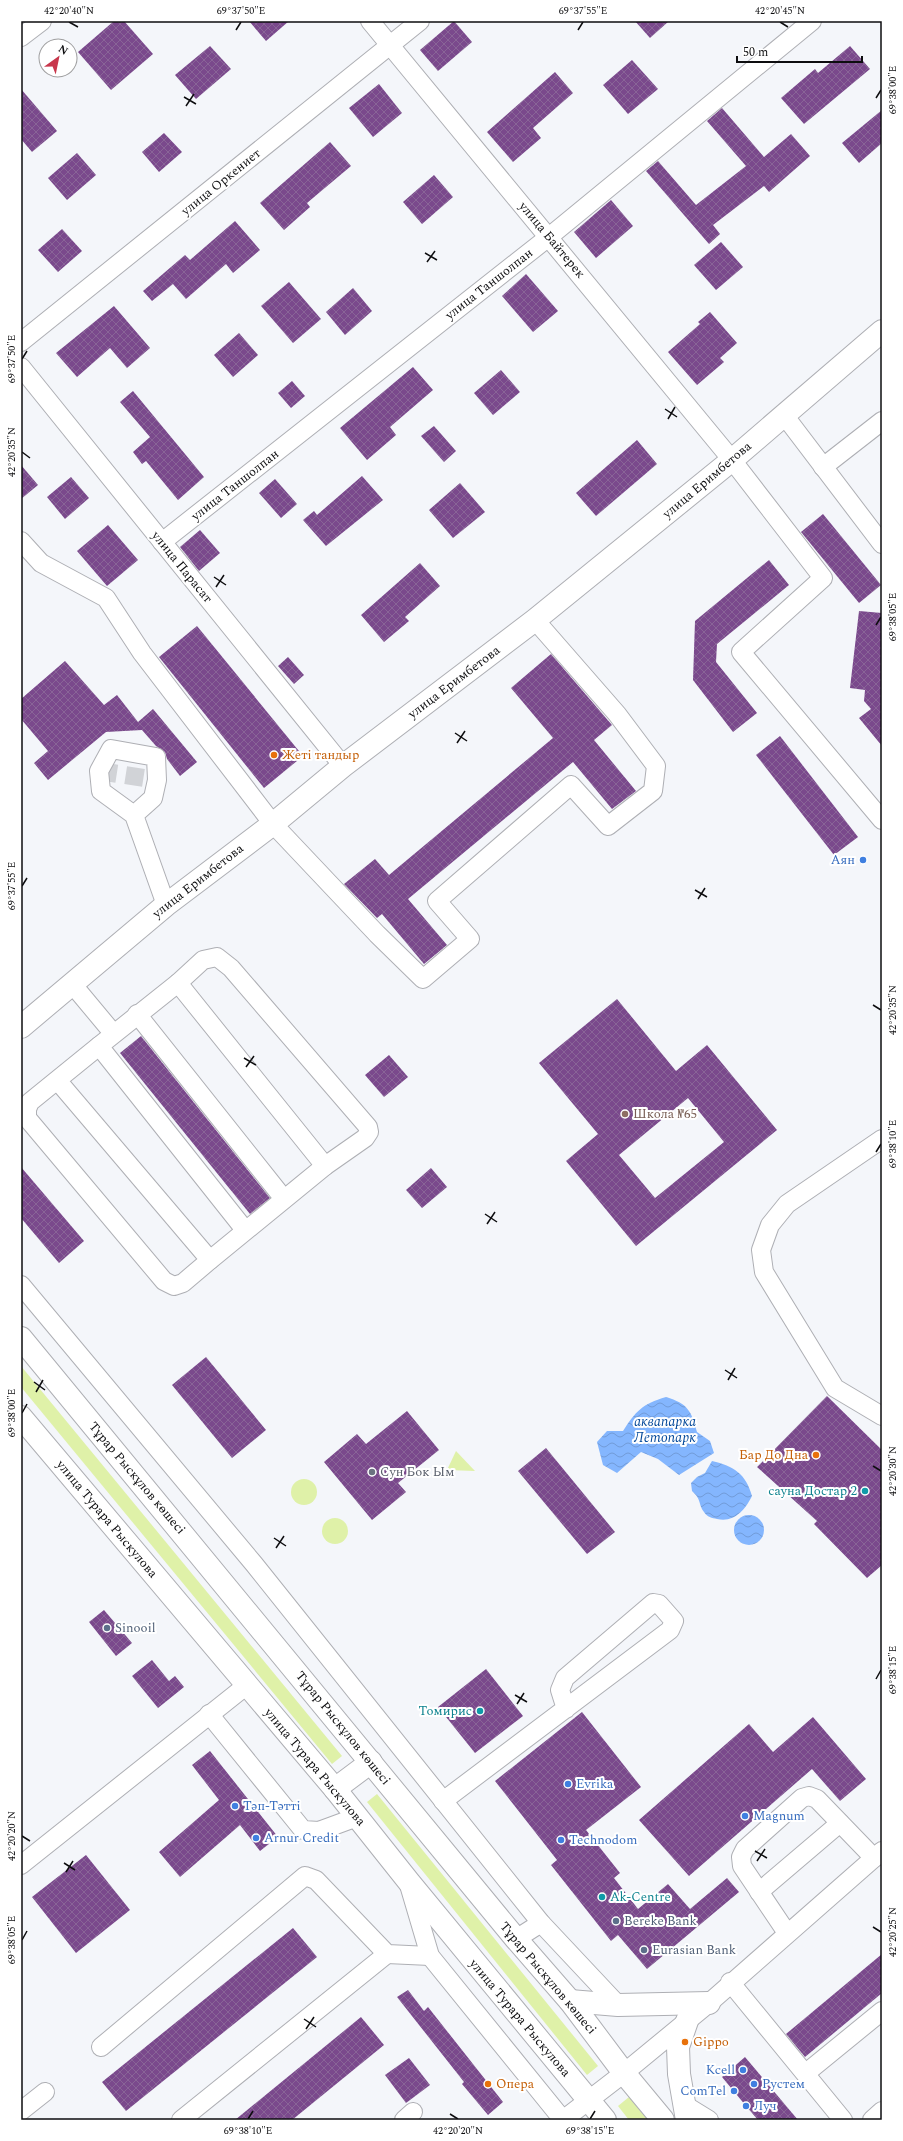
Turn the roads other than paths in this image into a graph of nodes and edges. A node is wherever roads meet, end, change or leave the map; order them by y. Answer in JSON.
{"nodes":[{"id":1,"x":42,"y":21,"type":"edge"},
{"id":2,"x":370,"y":21,"type":"edge"},
{"id":3,"x":420,"y":21,"type":"edge"},
{"id":4,"x":812,"y":21,"type":"edge"},
{"id":5,"x":21,"y":37,"type":"edge"},
{"id":6,"x":391,"y":46,"type":"junction"},
{"id":7,"x":550,"y":236,"type":"junction"},
{"id":8,"x":882,"y":331,"type":"edge"},
{"id":9,"x":21,"y":342,"type":"edge"},
{"id":10,"x":21,"y":367,"type":"edge"},
{"id":11,"x":784,"y":415,"type":"junction"},
{"id":12,"x":882,"y":421,"type":"edge"},
{"id":13,"x":732,"y":460,"type":"junction"},
{"id":14,"x":823,"y":467,"type":"junction"},
{"id":15,"x":21,"y":541,"type":"edge"},
{"id":16,"x":162,"y":542,"type":"junction"},
{"id":17,"x":882,"y":544,"type":"edge"},
{"id":18,"x":535,"y":620,"type":"junction"},
{"id":19,"x":343,"y":766,"type":"junction"},
{"id":20,"x":134,"y":815,"type":"dead end"},
{"id":21,"x":882,"y":820,"type":"edge"},
{"id":22,"x":273,"y":824,"type":"junction"},
{"id":23,"x":166,"y":905,"type":"junction"},
{"id":24,"x":178,"y":983,"type":"junction"},
{"id":25,"x":73,"y":985,"type":"junction"},
{"id":26,"x":137,"y":1014,"type":"junction"},
{"id":27,"x":21,"y":1027,"type":"edge"},
{"id":28,"x":113,"y":1033,"type":"junction"},
{"id":29,"x":100,"y":1046,"type":"junction"},
{"id":30,"x":57,"y":1080,"type":"junction"},
{"id":31,"x":882,"y":1139,"type":"edge"},
{"id":32,"x":325,"y":1166,"type":"junction"},
{"id":33,"x":284,"y":1199,"type":"junction"},
{"id":34,"x":245,"y":1230,"type":"junction"},
{"id":35,"x":210,"y":1260,"type":"junction"},
{"id":36,"x":21,"y":1285,"type":"edge"},
{"id":37,"x":21,"y":1338,"type":"edge"},
{"id":38,"x":882,"y":1416,"type":"edge"},
{"id":39,"x":21,"y":1417,"type":"edge"},
{"id":40,"x":247,"y":1685,"type":"junction"},
{"id":41,"x":566,"y":1708,"type":"junction"},
{"id":42,"x":209,"y":1714,"type":"junction"},
{"id":43,"x":371,"y":1762,"type":"junction"},
{"id":44,"x":335,"y":1789,"type":"junction"},
{"id":45,"x":443,"y":1801,"type":"junction"},
{"id":46,"x":357,"y":1817,"type":"junction"},
{"id":47,"x":840,"y":1823,"type":"junction"},
{"id":48,"x":878,"y":1854,"type":"edge"},
{"id":49,"x":21,"y":1865,"type":"edge"},
{"id":50,"x":408,"y":1882,"type":"junction"},
{"id":51,"x":759,"y":1892,"type":"junction"},
{"id":52,"x":540,"y":1923,"type":"junction"},
{"id":53,"x":787,"y":1933,"type":"junction"},
{"id":54,"x":516,"y":1939,"type":"junction"},
{"id":55,"x":387,"y":1954,"type":"junction"},
{"id":56,"x":430,"y":1956,"type":"junction"},
{"id":57,"x":730,"y":1982,"type":"junction"},
{"id":58,"x":570,"y":2001,"type":"junction"},
{"id":59,"x":709,"y":2003,"type":"junction"},
{"id":60,"x":618,"y":2005,"type":"junction"},
{"id":61,"x":882,"y":2011,"type":"edge"},
{"id":62,"x":687,"y":2021,"type":"junction"},
{"id":63,"x":101,"y":2047,"type":"dead end"},
{"id":64,"x":806,"y":2073,"type":"junction"},
{"id":65,"x":624,"y":2074,"type":"junction"},
{"id":66,"x":45,"y":2092,"type":"dead end"},
{"id":67,"x":588,"y":2100,"type":"junction"},
{"id":68,"x":21,"y":2111,"type":"edge"},
{"id":69,"x":882,"y":2111,"type":"edge"},
{"id":70,"x":685,"y":2112,"type":"edge"},
{"id":71,"x":181,"y":2120,"type":"edge"},
{"id":72,"x":563,"y":2120,"type":"edge"},
{"id":73,"x":605,"y":2120,"type":"edge"},
{"id":74,"x":663,"y":2120,"type":"edge"},
{"id":75,"x":709,"y":2120,"type":"edge"},
{"id":76,"x":843,"y":2120,"type":"edge"},
{"id":77,"x":872,"y":2120,"type":"edge"}],
"edges":[{"from":1,"to":5,"type":"street"},
{"from":2,"to":6,"type":"street","name":"улица Байтерек"},
{"from":3,"to":6,"type":"street","name":"улица Оркениет"},
{"from":4,"to":7,"type":"street","name":"улица Таншолпан"},
{"from":6,"to":7,"type":"street","name":"улица Байтерек"},
{"from":6,"to":9,"type":"street","name":"улица Оркениет"},
{"from":7,"to":13,"type":"street","name":"улица Байтерек"},
{"from":7,"to":16,"type":"street","name":"улица Таншолпан"},
{"from":8,"to":11,"type":"main road","name":"улица Еримбетова"},
{"from":10,"to":16,"type":"street","name":"улица Парасат"},
{"from":11,"to":13,"type":"main road","name":"улица Еримбетова"},
{"from":11,"to":14,"type":"street"},
{"from":12,"to":14,"type":"street"},
{"from":13,"to":18,"type":"main road","name":"улица Еримбетова"},
{"from":13,"to":21,"type":"street","name":"улица Байтерек"},
{"from":14,"to":17,"type":"street"},
{"from":15,"to":22,"type":"street"},
{"from":16,"to":19,"type":"street","name":"улица Парасат"},
{"from":18,"to":19,"type":"main road","name":"улица Еримбетова"},
{"from":18,"to":22,"type":"street"},
{"from":19,"to":22,"type":"main road","name":"улица Еримбетова"},
{"from":20,"to":23,"type":"street"},
{"from":22,"to":23,"type":"main road","name":"улица Еримбетова"},
{"from":23,"to":25,"type":"main road","name":"улица Еримбетова"},
{"from":24,"to":26,"type":"street"},
{"from":24,"to":32,"type":"street"},
{"from":24,"to":32,"type":"street"},
{"from":25,"to":27,"type":"main road","name":"улица Еримбетова"},
{"from":25,"to":28,"type":"street"},
{"from":26,"to":28,"type":"street"},
{"from":26,"to":33,"type":"street"},
{"from":28,"to":29,"type":"street"},
{"from":29,"to":30,"type":"street"},
{"from":29,"to":34,"type":"street"},
{"from":30,"to":35,"type":"street"},
{"from":30,"to":35,"type":"street"},
{"from":31,"to":38,"type":"street"},
{"from":32,"to":33,"type":"street"},
{"from":33,"to":34,"type":"street"},
{"from":34,"to":35,"type":"street"},
{"from":36,"to":45,"type":"street"},
{"from":37,"to":43,"type":"main road","name":"Тұрар Рыскұлов көшесі"},
{"from":39,"to":40,"type":"main road","name":"улица Турара Рыскулова"},
{"from":40,"to":42,"type":"street"},
{"from":40,"to":44,"type":"main road","name":"улица Турара Рыскулова"},
{"from":41,"to":41,"type":"street"},
{"from":41,"to":45,"type":"street"},
{"from":42,"to":46,"type":"street"},
{"from":42,"to":49,"type":"street"},
{"from":43,"to":44,"type":"main road"},
{"from":43,"to":54,"type":"main road","name":"Тұрар Рыскұлов көшесі"},
{"from":44,"to":46,"type":"main road","name":"улица Турара Рыскулова"},
{"from":45,"to":52,"type":"street"},
{"from":46,"to":50,"type":"main road","name":"улица Турара Рыскулова"},
{"from":47,"to":48,"type":"street"},
{"from":47,"to":51,"type":"street"},
{"from":47,"to":51,"type":"street"},
{"from":48,"to":53,"type":"street"},
{"from":50,"to":56,"type":"street"},
{"from":50,"to":67,"type":"main road","name":"улица Турара Рыскулова"},
{"from":51,"to":53,"type":"street"},
{"from":52,"to":54,"type":"street"},
{"from":52,"to":60,"type":"street"},
{"from":53,"to":57,"type":"street"},
{"from":54,"to":58,"type":"main road","name":"Тұрар Рыскұлов көшесі"},
{"from":55,"to":56,"type":"street"},
{"from":55,"to":63,"type":"street"},
{"from":55,"to":71,"type":"street"},
{"from":56,"to":72,"type":"street"},
{"from":57,"to":59,"type":"street"},
{"from":57,"to":64,"type":"street"},
{"from":58,"to":60,"type":"main road"},
{"from":58,"to":65,"type":"main road","name":"Тұрар Рыскұлов көшесі"},
{"from":59,"to":60,"type":"main road"},
{"from":59,"to":62,"type":"street"},
{"from":61,"to":64,"type":"street"},
{"from":62,"to":65,"type":"street"},
{"from":62,"to":70,"type":"main road"},
{"from":64,"to":76,"type":"street"},
{"from":65,"to":67,"type":"street"},
{"from":65,"to":74,"type":"main road","name":"Тұрар Рыскұлов көшесі"},
{"from":66,"to":68,"type":"street"},
{"from":67,"to":72,"type":"street"},
{"from":67,"to":73,"type":"main road","name":"улица Турара Рыскулова"},
{"from":69,"to":77,"type":"street"},
{"from":70,"to":75,"type":"street"}]}
